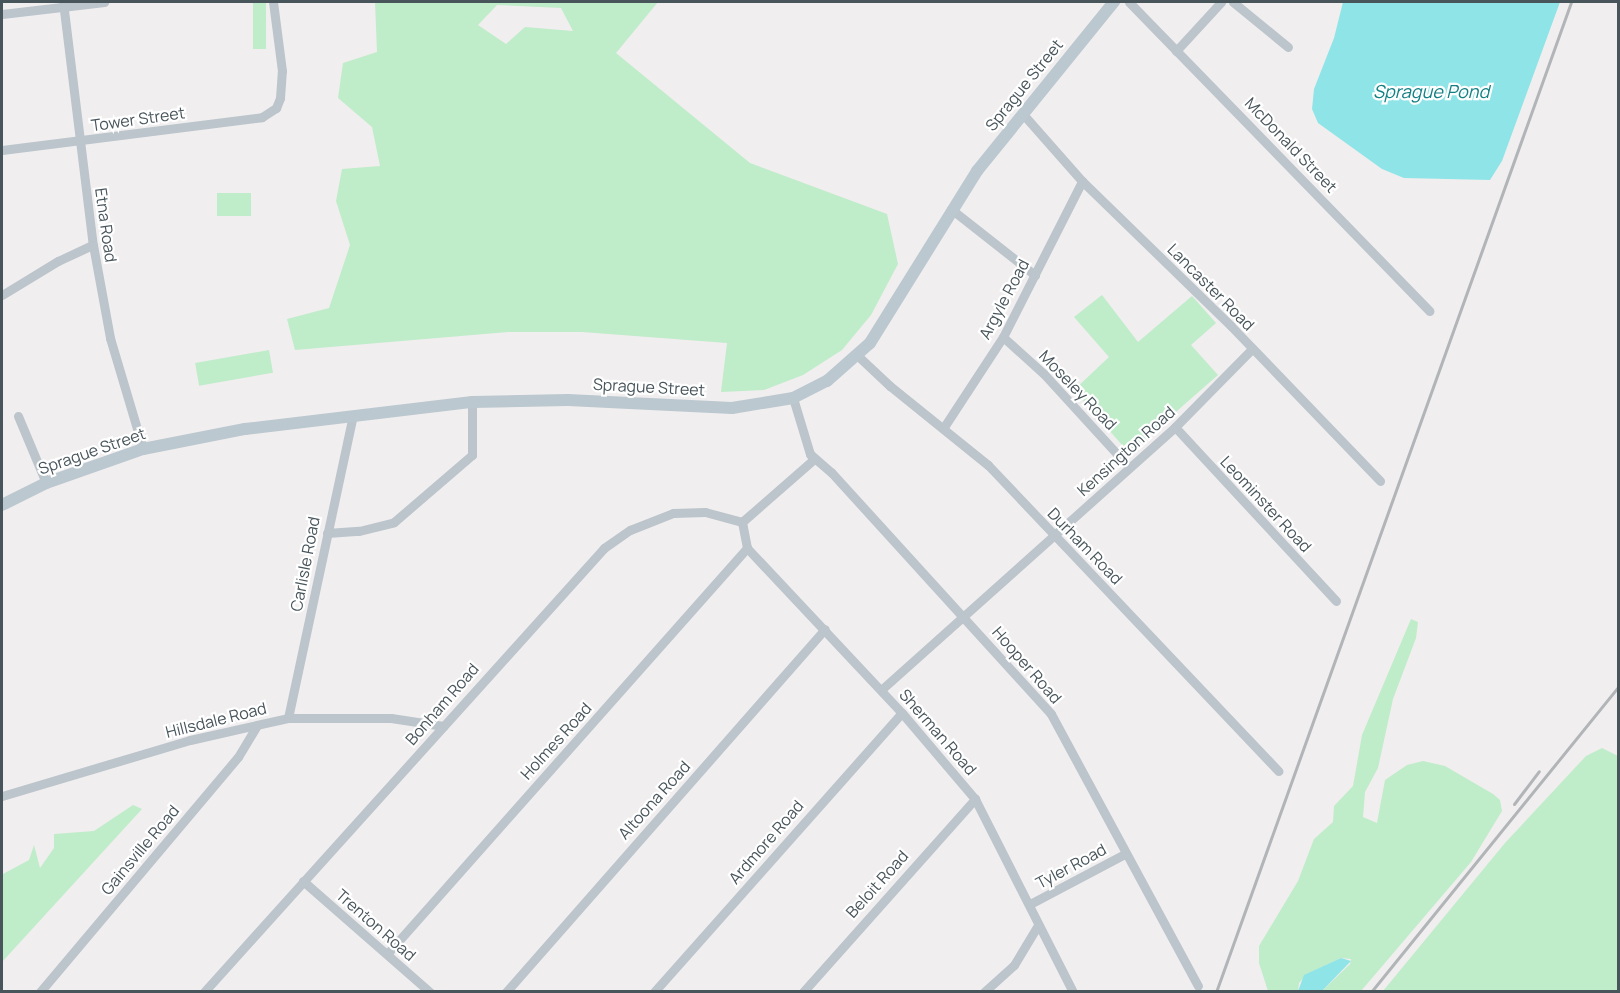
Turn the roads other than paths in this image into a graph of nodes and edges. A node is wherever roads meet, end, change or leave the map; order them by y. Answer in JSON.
{"nodes":[{"id":1,"x":104,"y":2,"type":"edge"},
{"id":2,"x":273,"y":2,"type":"edge"},
{"id":3,"x":1114,"y":2,"type":"edge"},
{"id":4,"x":1130,"y":2,"type":"edge"},
{"id":5,"x":1221,"y":2,"type":"edge"},
{"id":6,"x":1233,"y":2,"type":"edge"},
{"id":7,"x":64,"y":4,"type":"edge"},
{"id":8,"x":2,"y":14,"type":"edge"},
{"id":9,"x":1288,"y":47,"type":"dead end"},
{"id":10,"x":1176,"y":51,"type":"junction"},
{"id":11,"x":1022,"y":113,"type":"junction"},
{"id":12,"x":79,"y":142,"type":"junction"},
{"id":13,"x":2,"y":150,"type":"edge"},
{"id":14,"x":1082,"y":181,"type":"junction"},
{"id":15,"x":951,"y":209,"type":"junction"},
{"id":16,"x":93,"y":245,"type":"junction"},
{"id":17,"x":1035,"y":275,"type":"junction"},
{"id":18,"x":2,"y":295,"type":"edge"},
{"id":19,"x":1430,"y":311,"type":"dead end"},
{"id":20,"x":1003,"y":337,"type":"junction"},
{"id":21,"x":1252,"y":349,"type":"junction"},
{"id":22,"x":858,"y":356,"type":"junction"},
{"id":23,"x":794,"y":398,"type":"junction"},
{"id":24,"x":472,"y":402,"type":"junction"},
{"id":25,"x":18,"y":416,"type":"dead end"},
{"id":26,"x":353,"y":416,"type":"junction"},
{"id":27,"x":944,"y":427,"type":"junction"},
{"id":28,"x":1175,"y":427,"type":"junction"},
{"id":29,"x":143,"y":449,"type":"junction"},
{"id":30,"x":814,"y":459,"type":"junction"},
{"id":31,"x":1129,"y":467,"type":"junction"},
{"id":32,"x":1380,"y":481,"type":"dead end"},
{"id":33,"x":46,"y":483,"type":"junction"},
{"id":34,"x":2,"y":505,"type":"edge"},
{"id":35,"x":742,"y":522,"type":"junction"},
{"id":36,"x":327,"y":533,"type":"junction"},
{"id":37,"x":1054,"y":535,"type":"junction"},
{"id":38,"x":747,"y":548,"type":"junction"},
{"id":39,"x":1335,"y":601,"type":"dead end"},
{"id":40,"x":964,"y":616,"type":"junction"},
{"id":41,"x":825,"y":629,"type":"junction"},
{"id":42,"x":880,"y":690,"type":"junction"},
{"id":43,"x":902,"y":713,"type":"junction"},
{"id":44,"x":288,"y":718,"type":"junction"},
{"id":45,"x":257,"y":725,"type":"junction"},
{"id":46,"x":443,"y":726,"type":"junction"},
{"id":47,"x":1278,"y":771,"type":"dead end"},
{"id":48,"x":2,"y":796,"type":"edge"},
{"id":49,"x":975,"y":799,"type":"junction"},
{"id":50,"x":1125,"y":854,"type":"junction"},
{"id":51,"x":303,"y":881,"type":"junction"},
{"id":52,"x":1030,"y":904,"type":"junction"},
{"id":53,"x":1038,"y":925,"type":"junction"},
{"id":54,"x":387,"y":954,"type":"junction"},
{"id":55,"x":1198,"y":986,"type":"dead end"},
{"id":56,"x":427,"y":991,"type":"edge"},
{"id":57,"x":40,"y":992,"type":"edge"},
{"id":58,"x":204,"y":992,"type":"edge"},
{"id":59,"x":506,"y":992,"type":"edge"},
{"id":60,"x":654,"y":992,"type":"edge"},
{"id":61,"x":803,"y":992,"type":"edge"},
{"id":62,"x":984,"y":992,"type":"edge"},
{"id":63,"x":1073,"y":992,"type":"edge"}],
"edges":[{"from":1,"to":7,"type":"street"},
{"from":2,"to":12,"type":"street","name":"Tower Street"},
{"from":3,"to":11,"type":"main road","name":"Sprague Street"},
{"from":4,"to":10,"type":"street","name":"McDonald Street"},
{"from":5,"to":10,"type":"street"},
{"from":6,"to":9,"type":"street"},
{"from":7,"to":8,"type":"street"},
{"from":7,"to":12,"type":"street","name":"Etna Road"},
{"from":10,"to":19,"type":"street","name":"McDonald Street"},
{"from":11,"to":14,"type":"street","name":"Lancaster Road"},
{"from":11,"to":15,"type":"main road","name":"Sprague Street"},
{"from":12,"to":13,"type":"street","name":"Tower Street"},
{"from":12,"to":16,"type":"street","name":"Etna Road"},
{"from":14,"to":17,"type":"street","name":"Argyle Road"},
{"from":14,"to":21,"type":"street","name":"Lancaster Road"},
{"from":15,"to":17,"type":"street"},
{"from":15,"to":22,"type":"main road","name":"Sprague Street"},
{"from":16,"to":18,"type":"street"},
{"from":16,"to":29,"type":"street","name":"Etna Road"},
{"from":17,"to":20,"type":"street","name":"Argyle Road"},
{"from":20,"to":27,"type":"street","name":"Argyle Road"},
{"from":20,"to":31,"type":"street","name":"Moseley Road"},
{"from":21,"to":28,"type":"street","name":"Kensington Road"},
{"from":21,"to":32,"type":"street","name":"Lancaster Road"},
{"from":22,"to":23,"type":"main road","name":"Sprague Street"},
{"from":22,"to":27,"type":"street","name":"Durham Road"},
{"from":23,"to":24,"type":"main road","name":"Sprague Street"},
{"from":23,"to":30,"type":"street","name":"Hooper Road"},
{"from":24,"to":26,"type":"main road","name":"Sprague Street"},
{"from":24,"to":36,"type":"street"},
{"from":25,"to":33,"type":"street"},
{"from":26,"to":29,"type":"main road","name":"Sprague Street"},
{"from":26,"to":36,"type":"street","name":"Carlisle Road"},
{"from":27,"to":37,"type":"street","name":"Durham Road"},
{"from":28,"to":31,"type":"street","name":"Kensington Road"},
{"from":28,"to":39,"type":"street","name":"Leominster Road"},
{"from":29,"to":33,"type":"main road","name":"Sprague Street"},
{"from":30,"to":35,"type":"street"},
{"from":30,"to":40,"type":"street","name":"Hooper Road"},
{"from":31,"to":37,"type":"street","name":"Kensington Road"},
{"from":33,"to":34,"type":"main road","name":"Sprague Street"},
{"from":35,"to":38,"type":"street"},
{"from":35,"to":46,"type":"street","name":"Bonham Road"},
{"from":36,"to":44,"type":"street","name":"Carlisle Road"},
{"from":37,"to":40,"type":"street","name":"Kensington Road"},
{"from":37,"to":47,"type":"street","name":"Durham Road"},
{"from":38,"to":41,"type":"street","name":"Sherman Road"},
{"from":38,"to":54,"type":"street","name":"Holmes Road"},
{"from":40,"to":42,"type":"street","name":"Kensington Road"},
{"from":40,"to":50,"type":"street","name":"Hooper Road"},
{"from":41,"to":42,"type":"street","name":"Sherman Road"},
{"from":41,"to":59,"type":"street","name":"Altoona Road"},
{"from":42,"to":43,"type":"street","name":"Sherman Road"},
{"from":43,"to":49,"type":"street","name":"Sherman Road"},
{"from":43,"to":60,"type":"street","name":"Ardmore Road"},
{"from":44,"to":45,"type":"street","name":"Hillsdale Road"},
{"from":44,"to":46,"type":"street","name":"Hillsdale Road"},
{"from":45,"to":48,"type":"street","name":"Hillsdale Road"},
{"from":45,"to":57,"type":"street","name":"Gainsville Road"},
{"from":46,"to":51,"type":"street","name":"Bonham Road"},
{"from":49,"to":52,"type":"street","name":"Sherman Road"},
{"from":49,"to":61,"type":"street","name":"Beloit Road"},
{"from":50,"to":52,"type":"street","name":"Tyler Road"},
{"from":50,"to":55,"type":"street","name":"Hooper Road"},
{"from":51,"to":54,"type":"street","name":"Trenton Road"},
{"from":51,"to":58,"type":"street","name":"Bonham Road"},
{"from":52,"to":53,"type":"street","name":"Sherman Road"},
{"from":53,"to":62,"type":"street"},
{"from":53,"to":63,"type":"street","name":"Sherman Road"},
{"from":54,"to":56,"type":"street","name":"Trenton Road"}]}
